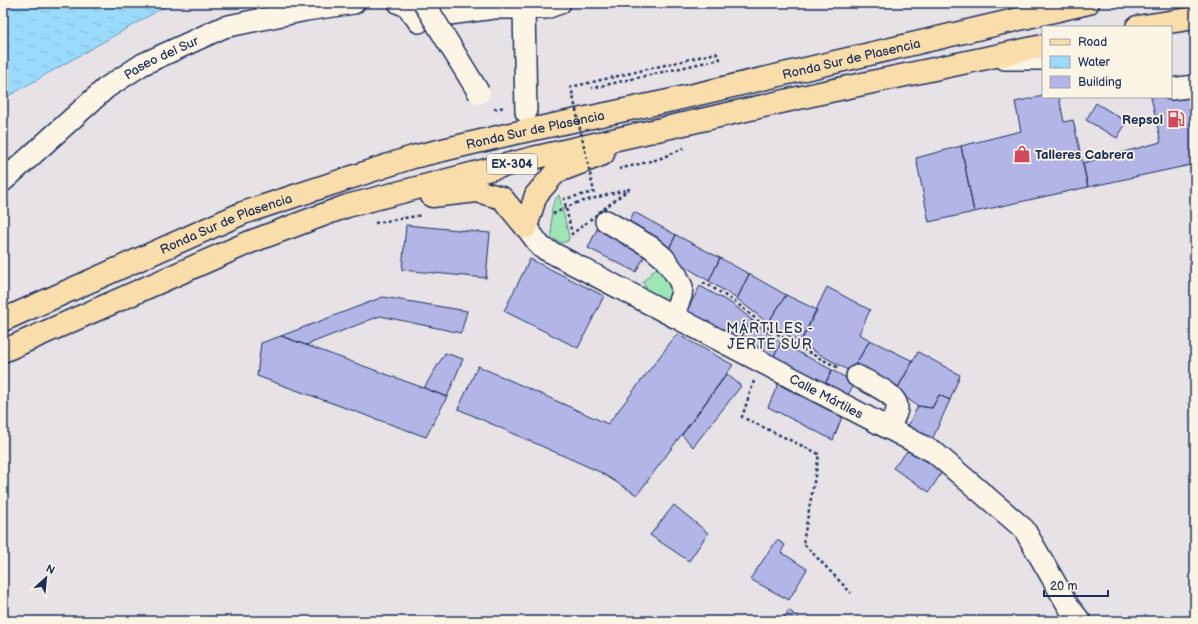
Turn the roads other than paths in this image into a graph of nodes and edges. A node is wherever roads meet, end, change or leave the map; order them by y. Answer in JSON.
{"nodes":[{"id":1,"x":354,"y":3,"type":"edge"},
{"id":2,"x":399,"y":3,"type":"edge"},
{"id":3,"x":560,"y":3,"type":"edge"},
{"id":4,"x":1088,"y":3,"type":"edge"},
{"id":5,"x":524,"y":8,"type":"junction"},
{"id":6,"x":421,"y":12,"type":"edge"},
{"id":7,"x":449,"y":14,"type":"dead end"},
{"id":8,"x":1195,"y":18,"type":"edge"},
{"id":9,"x":1143,"y":26,"type":"edge"},
{"id":10,"x":1042,"y":46,"type":"edge"},
{"id":11,"x":977,"y":59,"type":"junction"},
{"id":12,"x":1042,"y":59,"type":"edge"},
{"id":13,"x":1195,"y":86,"type":"edge"},
{"id":14,"x":1172,"y":90,"type":"edge"},
{"id":15,"x":479,"y":94,"type":"dead end"},
{"id":16,"x":526,"y":112,"type":"dead end"},
{"id":17,"x":673,"y":126,"type":"junction"},
{"id":18,"x":3,"y":180,"type":"edge"},
{"id":19,"x":347,"y":206,"type":"junction"},
{"id":20,"x":606,"y":221,"type":"dead end"},
{"id":21,"x":526,"y":227,"type":"junction"},
{"id":22,"x":672,"y":316,"type":"junction"},
{"id":23,"x":3,"y":320,"type":"edge"},
{"id":24,"x":3,"y":351,"type":"edge"},
{"id":25,"x":857,"y":376,"type":"road end"},
{"id":26,"x":888,"y":428,"type":"junction"},
{"id":27,"x":1080,"y":621,"type":"edge"}],
"edges":[{"from":1,"to":18,"type":"street","name":"Paseo del Sur"},
{"from":2,"to":6,"type":"street"},
{"from":3,"to":5,"type":"street"},
{"from":4,"to":23,"type":"main road","name":"Ronda Sur de Plasencia","number":"EX-304"},
{"from":5,"to":7,"type":"street"},
{"from":5,"to":16,"type":"street"},
{"from":6,"to":15,"type":"street","bridge":true},
{"from":8,"to":9,"type":"main road"},
{"from":10,"to":11,"type":"main road","name":"Ronda Sur de Plasencia","number":"EX-304"},
{"from":11,"to":12,"type":"street"},
{"from":11,"to":17,"type":"main road","name":"Ronda Sur de Plasencia","number":"EX-304"},
{"from":13,"to":14,"type":"street"},
{"from":17,"to":19,"type":"main road","name":"Ronda Sur de Plasencia","number":"EX-304"},
{"from":17,"to":21,"type":"main road"},
{"from":19,"to":21,"type":"main road"},
{"from":19,"to":24,"type":"main road","name":"Ronda Sur de Plasencia","number":"EX-304"},
{"from":20,"to":22,"type":"street"},
{"from":21,"to":22,"type":"street","name":"Calle Mártiles"},
{"from":22,"to":26,"type":"street","name":"Calle Mártiles"},
{"from":25,"to":26,"type":"street"},
{"from":26,"to":27,"type":"street","name":"Calle Mártiles"}]}
